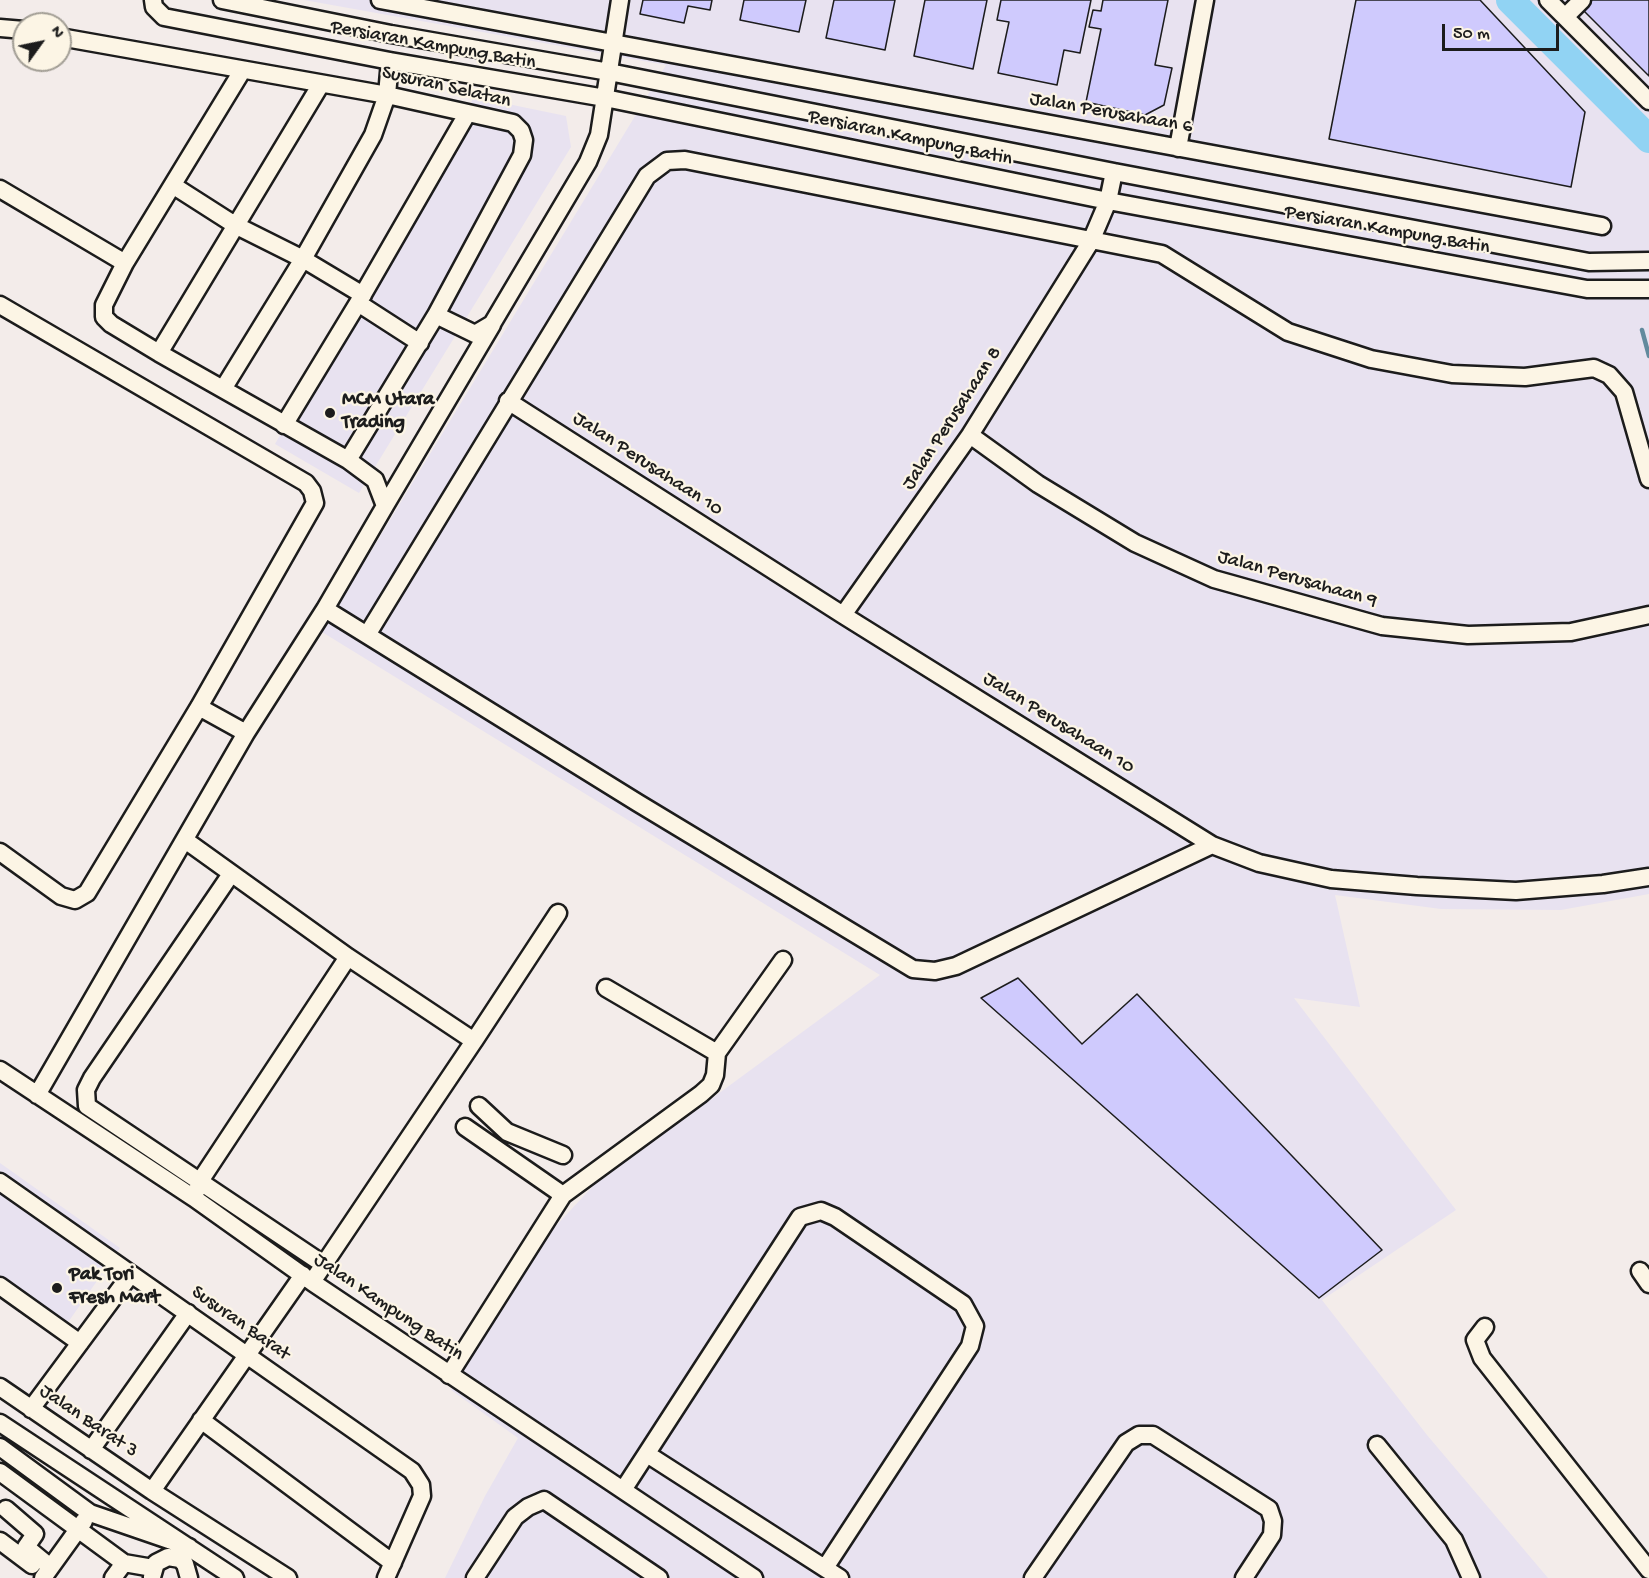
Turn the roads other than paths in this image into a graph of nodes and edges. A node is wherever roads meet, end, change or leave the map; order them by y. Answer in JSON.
{"nodes":[{"id":1,"x":153,"y":0,"type":"edge"},
{"id":2,"x":222,"y":0,"type":"edge"},
{"id":3,"x":380,"y":0,"type":"edge"},
{"id":4,"x":620,"y":0,"type":"edge"},
{"id":5,"x":1205,"y":0,"type":"edge"},
{"id":6,"x":1548,"y":0,"type":"edge"},
{"id":7,"x":1582,"y":0,"type":"edge"},
{"id":8,"x":1565,"y":17,"type":"junction"},
{"id":9,"x":72,"y":39,"type":"edge"},
{"id":10,"x":613,"y":44,"type":"junction"},
{"id":11,"x":390,"y":61,"type":"junction"},
{"id":12,"x":242,"y":71,"type":"junction"},
{"id":13,"x":609,"y":72,"type":"junction"},
{"id":14,"x":321,"y":84,"type":"junction"},
{"id":15,"x":387,"y":95,"type":"junction"},
{"id":16,"x":605,"y":98,"type":"junction"},
{"id":17,"x":1649,"y":102,"type":"edge"},
{"id":18,"x":467,"y":114,"type":"junction"},
{"id":19,"x":1178,"y":148,"type":"junction"},
{"id":20,"x":1114,"y":172,"type":"junction"},
{"id":21,"x":174,"y":186,"type":"junction"},
{"id":22,"x":0,"y":189,"type":"edge"},
{"id":23,"x":1108,"y":201,"type":"junction"},
{"id":24,"x":235,"y":225,"type":"junction"},
{"id":25,"x":1602,"y":226,"type":"dead end"},
{"id":26,"x":1091,"y":241,"type":"junction"},
{"id":27,"x":303,"y":259,"type":"junction"},
{"id":28,"x":1649,"y":261,"type":"edge"},
{"id":29,"x":125,"y":263,"type":"junction"},
{"id":30,"x":1649,"y":289,"type":"edge"},
{"id":31,"x":361,"y":299,"type":"junction"},
{"id":32,"x":0,"y":306,"type":"edge"},
{"id":33,"x":436,"y":315,"type":"junction"},
{"id":34,"x":492,"y":324,"type":"junction"},
{"id":35,"x":420,"y":343,"type":"junction"},
{"id":36,"x":159,"y":353,"type":"junction"},
{"id":37,"x":223,"y":389,"type":"junction"},
{"id":38,"x":508,"y":401,"type":"junction"},
{"id":39,"x":284,"y":425,"type":"junction"},
{"id":40,"x":970,"y":435,"type":"junction"},
{"id":41,"x":348,"y":460,"type":"junction"},
{"id":42,"x":1649,"y":479,"type":"edge"},
{"id":43,"x":385,"y":506,"type":"junction"},
{"id":44,"x":324,"y":609,"type":"junction"},
{"id":45,"x":843,"y":615,"type":"junction"},
{"id":46,"x":1649,"y":615,"type":"edge"},
{"id":47,"x":367,"y":634,"type":"junction"},
{"id":48,"x":199,"y":708,"type":"junction"},
{"id":49,"x":246,"y":733,"type":"junction"},
{"id":50,"x":185,"y":840,"type":"junction"},
{"id":51,"x":1212,"y":845,"type":"junction"},
{"id":52,"x":0,"y":852,"type":"edge"},
{"id":53,"x":231,"y":874,"type":"junction"},
{"id":54,"x":1649,"y":877,"type":"edge"},
{"id":55,"x":558,"y":913,"type":"dead end"},
{"id":56,"x":348,"y":957,"type":"junction"},
{"id":57,"x":783,"y":960,"type":"dead end"},
{"id":58,"x":606,"y":988,"type":"dead end"},
{"id":59,"x":474,"y":1041,"type":"junction"},
{"id":60,"x":717,"y":1053,"type":"junction"},
{"id":61,"x":0,"y":1070,"type":"edge"},
{"id":62,"x":37,"y":1095,"type":"junction"},
{"id":63,"x":479,"y":1106,"type":"dead end"},
{"id":64,"x":465,"y":1127,"type":"dead end"},
{"id":65,"x":507,"y":1132,"type":"junction"},
{"id":66,"x":493,"y":1146,"type":"junction"},
{"id":67,"x":563,"y":1155,"type":"dead end"},
{"id":68,"x":200,"y":1181,"type":"junction"},
{"id":69,"x":0,"y":1182,"type":"edge"},
{"id":70,"x":563,"y":1196,"type":"junction"},
{"id":71,"x":194,"y":1198,"type":"junction"},
{"id":72,"x":323,"y":1264,"type":"junction"},
{"id":73,"x":131,"y":1274,"type":"junction"},
{"id":74,"x":307,"y":1279,"type":"junction"},
{"id":75,"x":0,"y":1286,"type":"edge"},
{"id":76,"x":188,"y":1313,"type":"junction"},
{"id":77,"x":1485,"y":1327,"type":"dead end"},
{"id":78,"x":80,"y":1343,"type":"junction"},
{"id":79,"x":247,"y":1356,"type":"junction"},
{"id":80,"x":449,"y":1375,"type":"junction"},
{"id":81,"x":0,"y":1387,"type":"edge"},
{"id":82,"x":31,"y":1409,"type":"junction"},
{"id":83,"x":201,"y":1419,"type":"junction"},
{"id":84,"x":0,"y":1423,"type":"edge"},
{"id":85,"x":1377,"y":1445,"type":"dead end"},
{"id":86,"x":0,"y":1447,"type":"edge"},
{"id":87,"x":91,"y":1450,"type":"junction"},
{"id":88,"x":647,"y":1454,"type":"junction"},
{"id":89,"x":0,"y":1472,"type":"edge"},
{"id":90,"x":22,"y":1488,"type":"junction"},
{"id":91,"x":623,"y":1490,"type":"junction"},
{"id":92,"x":152,"y":1491,"type":"junction"},
{"id":93,"x":3,"y":1513,"type":"edge"},
{"id":94,"x":90,"y":1513,"type":"junction"},
{"id":95,"x":77,"y":1530,"type":"junction"},
{"id":96,"x":0,"y":1541,"type":"edge"},
{"id":97,"x":184,"y":1553,"type":"junction"},
{"id":98,"x":124,"y":1563,"type":"junction"},
{"id":99,"x":825,"y":1568,"type":"junction"},
{"id":100,"x":390,"y":1570,"type":"edge"},
{"id":101,"x":1649,"y":1570,"type":"edge"},
{"id":102,"x":153,"y":1573,"type":"edge"},
{"id":103,"x":215,"y":1573,"type":"edge"},
{"id":104,"x":47,"y":1574,"type":"edge"},
{"id":105,"x":113,"y":1578,"type":"edge"},
{"id":106,"x":189,"y":1578,"type":"edge"},
{"id":107,"x":235,"y":1578,"type":"edge"},
{"id":108,"x":288,"y":1578,"type":"edge"},
{"id":109,"x":475,"y":1578,"type":"edge"},
{"id":110,"x":659,"y":1578,"type":"edge"},
{"id":111,"x":754,"y":1578,"type":"edge"},
{"id":112,"x":840,"y":1578,"type":"edge"},
{"id":113,"x":1033,"y":1578,"type":"edge"},
{"id":114,"x":1244,"y":1578,"type":"edge"},
{"id":115,"x":1471,"y":1578,"type":"edge"}],
"edges":[{"from":1,"to":11,"type":"street","name":"Persiaran Kampung Batin"},
{"from":2,"to":13,"type":"street","name":"Persiaran Kampung Batin"},
{"from":3,"to":10,"type":"street","name":"Jalan Perusahaan 6"},
{"from":4,"to":10,"type":"street"},
{"from":5,"to":19,"type":"street"},
{"from":6,"to":8,"type":"street"},
{"from":7,"to":8,"type":"street"},
{"from":8,"to":17,"type":"street"},
{"from":9,"to":12,"type":"street","name":"Susuran Selatan"},
{"from":10,"to":13,"type":"street"},
{"from":10,"to":19,"type":"street","name":"Jalan Perusahaan 6"},
{"from":11,"to":15,"type":"street"},
{"from":11,"to":16,"type":"street","name":"Persiaran Kampung Batin"},
{"from":12,"to":14,"type":"street","name":"Susuran Selatan"},
{"from":12,"to":21,"type":"street"},
{"from":13,"to":16,"type":"street"},
{"from":13,"to":20,"type":"street","name":"Persiaran Kampung Batin"},
{"from":14,"to":15,"type":"street","name":"Susuran Selatan"},
{"from":14,"to":24,"type":"street"},
{"from":15,"to":18,"type":"street","name":"Susuran Selatan"},
{"from":15,"to":27,"type":"street"},
{"from":16,"to":23,"type":"street","name":"Persiaran Kampung Batin"},
{"from":16,"to":34,"type":"street"},
{"from":18,"to":31,"type":"street"},
{"from":18,"to":33,"type":"street","name":"Susuran Selatan"},
{"from":19,"to":25,"type":"street","name":"Jalan Perusahaan 6"},
{"from":20,"to":23,"type":"street","name":"Jalan Perusahaan 8"},
{"from":20,"to":28,"type":"street","name":"Persiaran Kampung Batin"},
{"from":21,"to":24,"type":"street"},
{"from":21,"to":29,"type":"street"},
{"from":22,"to":29,"type":"street"},
{"from":23,"to":26,"type":"street","name":"Jalan Perusahaan 8"},
{"from":23,"to":30,"type":"street","name":"Persiaran Kampung Batin"},
{"from":24,"to":27,"type":"street"},
{"from":24,"to":36,"type":"street"},
{"from":26,"to":38,"type":"street"},
{"from":26,"to":40,"type":"street","name":"Jalan Perusahaan 8"},
{"from":26,"to":42,"type":"street"},
{"from":27,"to":31,"type":"street"},
{"from":27,"to":37,"type":"street"},
{"from":29,"to":36,"type":"street"},
{"from":31,"to":35,"type":"street"},
{"from":31,"to":39,"type":"street"},
{"from":32,"to":48,"type":"street"},
{"from":33,"to":34,"type":"street"},
{"from":33,"to":35,"type":"street","name":"Susuran Selatan"},
{"from":34,"to":43,"type":"street"},
{"from":35,"to":41,"type":"street","name":"Susuran Selatan"},
{"from":36,"to":37,"type":"street"},
{"from":37,"to":39,"type":"street"},
{"from":38,"to":45,"type":"street","name":"Jalan Perusahaan 10"},
{"from":38,"to":47,"type":"street"},
{"from":39,"to":41,"type":"street"},
{"from":40,"to":45,"type":"street","name":"Jalan Perusahaan 8"},
{"from":40,"to":46,"type":"street","name":"Jalan Perusahaan 9"},
{"from":41,"to":43,"type":"street"},
{"from":43,"to":44,"type":"street"},
{"from":44,"to":47,"type":"street"},
{"from":44,"to":49,"type":"street"},
{"from":45,"to":51,"type":"street","name":"Jalan Perusahaan 10"},
{"from":47,"to":51,"type":"street"},
{"from":48,"to":49,"type":"street"},
{"from":48,"to":52,"type":"street"},
{"from":49,"to":50,"type":"street"},
{"from":50,"to":53,"type":"street"},
{"from":50,"to":62,"type":"street"},
{"from":51,"to":54,"type":"street","name":"Jalan Perusahaan 10"},
{"from":53,"to":56,"type":"street"},
{"from":53,"to":68,"type":"street"},
{"from":55,"to":59,"type":"street"},
{"from":56,"to":59,"type":"street"},
{"from":56,"to":68,"type":"street"},
{"from":57,"to":60,"type":"street"},
{"from":58,"to":60,"type":"street"},
{"from":59,"to":72,"type":"street"},
{"from":60,"to":70,"type":"street"},
{"from":61,"to":62,"type":"street","name":"Jalan Kampung Batin"},
{"from":62,"to":71,"type":"street","name":"Jalan Kampung Batin"},
{"from":63,"to":65,"type":"street"},
{"from":64,"to":66,"type":"street"},
{"from":65,"to":66,"type":"street"},
{"from":65,"to":67,"type":"street"},
{"from":66,"to":70,"type":"street"},
{"from":68,"to":71,"type":"street"},
{"from":68,"to":72,"type":"street"},
{"from":69,"to":73,"type":"street","name":"Susuran Barat"},
{"from":70,"to":80,"type":"street"},
{"from":71,"to":74,"type":"street","name":"Jalan Kampung Batin"},
{"from":72,"to":74,"type":"street"},
{"from":73,"to":76,"type":"street","name":"Susuran Barat"},
{"from":73,"to":78,"type":"street"},
{"from":74,"to":79,"type":"street"},
{"from":74,"to":80,"type":"street","name":"Jalan Kampung Batin"},
{"from":75,"to":78,"type":"street"},
{"from":76,"to":79,"type":"street","name":"Susuran Barat"},
{"from":76,"to":87,"type":"street"},
{"from":77,"to":101,"type":"street"},
{"from":78,"to":82,"type":"street"},
{"from":79,"to":83,"type":"street"},
{"from":79,"to":100,"type":"street","name":"Susuran Barat"},
{"from":80,"to":91,"type":"street","name":"Jalan Kampung Batin"},
{"from":81,"to":82,"type":"street","name":"Jalan Barat 3"},
{"from":82,"to":87,"type":"street","name":"Jalan Barat 3"},
{"from":83,"to":92,"type":"street"},
{"from":83,"to":100,"type":"street"},
{"from":84,"to":97,"type":"street"},
{"from":85,"to":115,"type":"street"},
{"from":86,"to":94,"type":"street"},
{"from":87,"to":92,"type":"street","name":"Jalan Barat 3"},
{"from":88,"to":91,"type":"street"},
{"from":88,"to":99,"type":"street"},
{"from":88,"to":99,"type":"street"},
{"from":89,"to":90,"type":"street"},
{"from":90,"to":93,"type":"street"},
{"from":90,"to":95,"type":"street"},
{"from":91,"to":111,"type":"street","name":"Jalan Kampung Batin"},
{"from":92,"to":108,"type":"street","name":"Jalan Barat 3"},
{"from":93,"to":104,"type":"street"},
{"from":94,"to":95,"type":"street"},
{"from":94,"to":97,"type":"street"},
{"from":95,"to":98,"type":"street"},
{"from":95,"to":104,"type":"street"},
{"from":96,"to":104,"type":"street"},
{"from":97,"to":102,"type":"street"},
{"from":97,"to":103,"type":"street"},
{"from":97,"to":106,"type":"street"},
{"from":98,"to":102,"type":"street"},
{"from":98,"to":105,"type":"street"},
{"from":99,"to":112,"type":"street"},
{"from":103,"to":107,"type":"street"},
{"from":109,"to":110,"type":"street"},
{"from":113,"to":114,"type":"street"}]}
